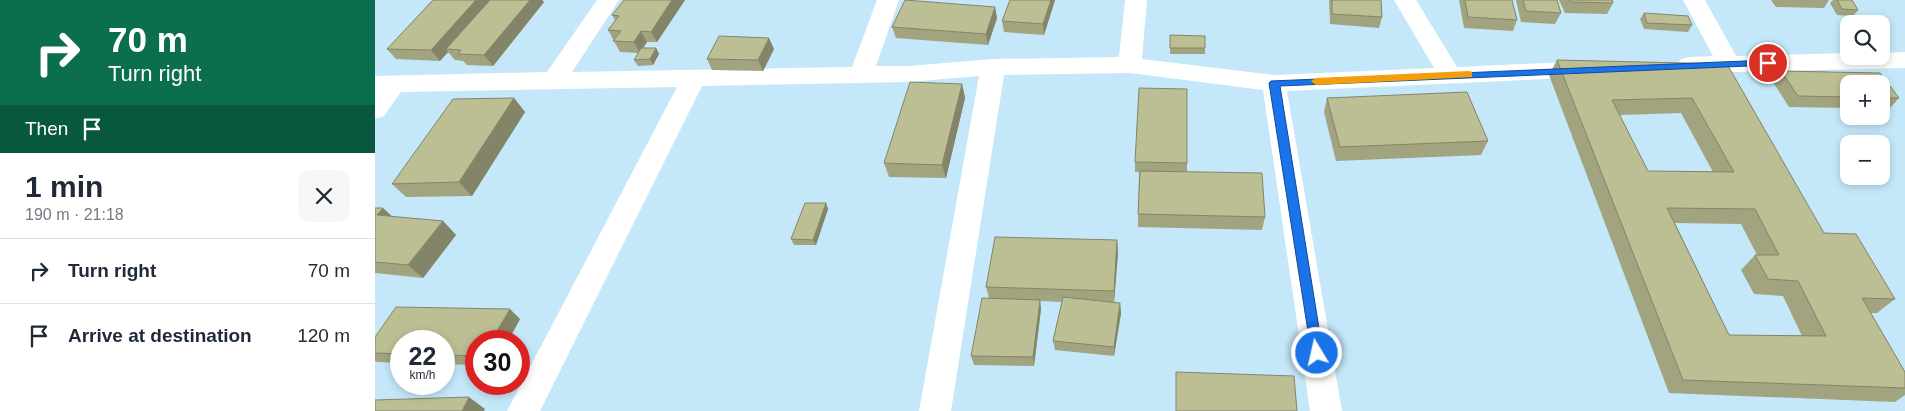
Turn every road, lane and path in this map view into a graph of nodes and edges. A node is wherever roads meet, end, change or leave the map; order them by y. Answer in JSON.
{"nodes":[{"id":1,"x":608,"y":0,"type":"edge"},
{"id":2,"x":888,"y":0,"type":"edge"},
{"id":3,"x":1136,"y":0,"type":"edge"},
{"id":4,"x":1405,"y":0,"type":"edge"},
{"id":5,"x":1694,"y":0,"type":"edge"},
{"id":6,"x":1905,"y":60,"type":"edge"},
{"id":7,"x":1729,"y":64,"type":"junction"},
{"id":8,"x":1130,"y":65,"type":"junction"},
{"id":9,"x":1665,"y":66,"type":"edge"},
{"id":10,"x":993,"y":67,"type":"junction"},
{"id":11,"x":1608,"y":68,"type":"edge"},
{"id":12,"x":861,"y":74,"type":"junction"},
{"id":13,"x":1451,"y":75,"type":"junction"},
{"id":14,"x":695,"y":78,"type":"junction"},
{"id":15,"x":555,"y":79,"type":"junction"},
{"id":16,"x":1274,"y":83,"type":"junction"},
{"id":17,"x":384,"y":84,"type":"edge"},
{"id":18,"x":375,"y":110,"type":"edge"},
{"id":19,"x":523,"y":411,"type":"edge"},
{"id":20,"x":935,"y":411,"type":"edge"},
{"id":21,"x":1326,"y":411,"type":"edge"}],
"edges":[{"from":1,"to":15,"type":"street"},
{"from":2,"to":12,"type":"street"},
{"from":3,"to":8,"type":"street"},
{"from":4,"to":13,"type":"street"},
{"from":5,"to":7,"type":"street"},
{"from":6,"to":7,"type":"street"},
{"from":7,"to":9,"type":"street"},
{"from":8,"to":10,"type":"street"},
{"from":8,"to":16,"type":"street"},
{"from":10,"to":12,"type":"street"},
{"from":10,"to":20,"type":"street"},
{"from":11,"to":13,"type":"street"},
{"from":12,"to":14,"type":"street"},
{"from":13,"to":16,"type":"street"},
{"from":14,"to":15,"type":"street"},
{"from":14,"to":19,"type":"street"},
{"from":15,"to":17,"type":"street"},
{"from":16,"to":21,"type":"street"},
{"from":17,"to":18,"type":"street"}]}
